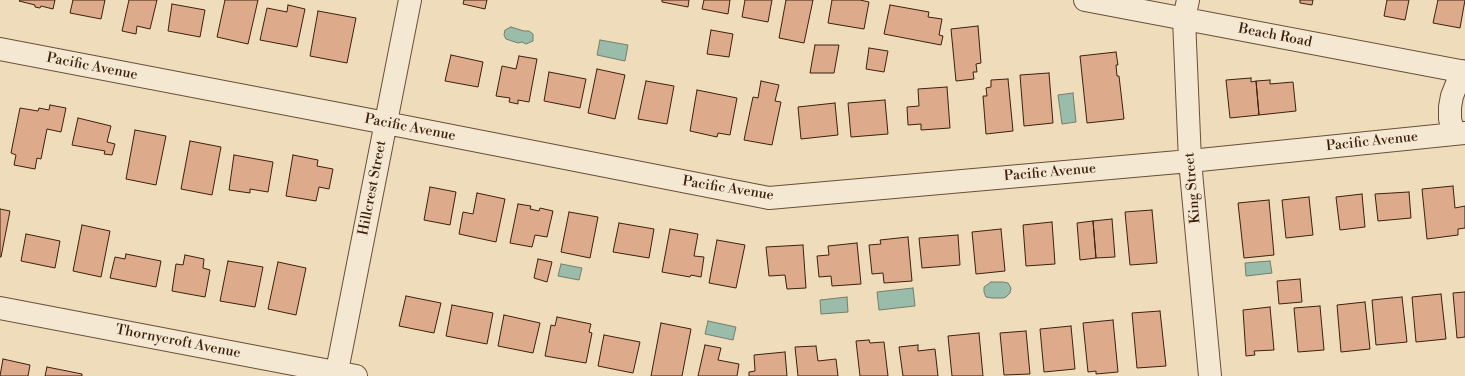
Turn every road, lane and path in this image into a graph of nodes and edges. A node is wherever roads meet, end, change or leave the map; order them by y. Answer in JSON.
{"nodes":[{"id":1,"x":410,"y":0,"type":"edge"},
{"id":2,"x":1085,"y":0,"type":"edge"},
{"id":3,"x":1186,"y":10,"type":"edge"},
{"id":4,"x":0,"y":49,"type":"edge"},
{"id":5,"x":1463,"y":72,"type":"edge"},
{"id":6,"x":386,"y":123,"type":"junction"},
{"id":7,"x":1460,"y":134,"type":"edge"},
{"id":8,"x":1190,"y":161,"type":"junction"},
{"id":9,"x":0,"y":308,"type":"edge"},
{"id":10,"x":343,"y":375,"type":"edge"},
{"id":11,"x":1210,"y":376,"type":"edge"}],
"edges":[{"from":1,"to":6,"type":"street","name":"Hillcrest Street"},
{"from":2,"to":3,"type":"street","name":"Beach Road"},
{"from":3,"to":5,"type":"street","name":"Beach Road"},
{"from":3,"to":8,"type":"street","name":"King Street"},
{"from":4,"to":6,"type":"street","name":"Pacific Avenue"},
{"from":5,"to":7,"type":"street"},
{"from":6,"to":8,"type":"street","name":"Pacific Avenue"},
{"from":6,"to":10,"type":"street","name":"Hillcrest Street"},
{"from":7,"to":8,"type":"street","name":"Pacific Avenue"},
{"from":8,"to":11,"type":"street","name":"King Street"},
{"from":9,"to":10,"type":"street","name":"Thornycroft Avenue"}]}
